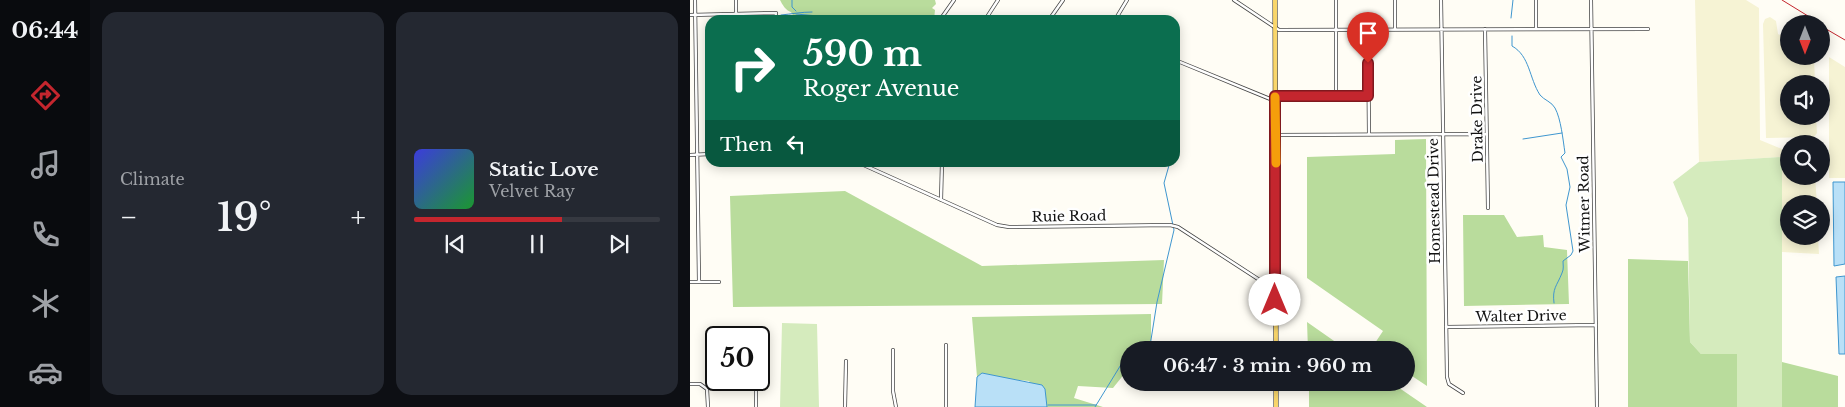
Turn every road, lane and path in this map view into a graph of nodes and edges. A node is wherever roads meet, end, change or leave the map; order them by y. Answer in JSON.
{"nodes":[{"id":1,"x":695,"y":0,"type":"edge"},
{"id":2,"x":736,"y":0,"type":"edge"},
{"id":3,"x":954,"y":0,"type":"edge"},
{"id":4,"x":998,"y":0,"type":"edge"},
{"id":5,"x":1063,"y":0,"type":"edge"},
{"id":6,"x":1126,"y":0,"type":"edge"},
{"id":7,"x":1234,"y":0,"type":"edge"},
{"id":8,"x":1275,"y":0,"type":"edge"},
{"id":9,"x":1336,"y":0,"type":"edge"},
{"id":10,"x":1395,"y":0,"type":"edge"},
{"id":11,"x":1441,"y":0,"type":"edge"},
{"id":12,"x":1536,"y":0,"type":"edge"},
{"id":13,"x":1590,"y":0,"type":"edge"},
{"id":14,"x":736,"y":14,"type":"junction"},
{"id":15,"x":696,"y":15,"type":"junction"},
{"id":16,"x":776,"y":15,"type":"edge"},
{"id":17,"x":944,"y":15,"type":"edge"},
{"id":18,"x":988,"y":15,"type":"edge"},
{"id":19,"x":1052,"y":15,"type":"edge"},
{"id":20,"x":1118,"y":15,"type":"edge"},
{"id":21,"x":690,"y":16,"type":"edge"},
{"id":22,"x":1275,"y":29,"type":"junction"},
{"id":23,"x":1536,"y":29,"type":"junction"},
{"id":24,"x":1591,"y":29,"type":"junction"},
{"id":25,"x":1648,"y":29,"type":"dead end"},
{"id":26,"x":1336,"y":30,"type":"junction"},
{"id":27,"x":1368,"y":30,"type":"junction"},
{"id":28,"x":1395,"y":30,"type":"junction"},
{"id":29,"x":1441,"y":30,"type":"junction"},
{"id":30,"x":1485,"y":30,"type":"junction"},
{"id":31,"x":1180,"y":62,"type":"edge"},
{"id":32,"x":1336,"y":96,"type":"junction"},
{"id":33,"x":1368,"y":96,"type":"junction"},
{"id":34,"x":1275,"y":98,"type":"junction"},
{"id":35,"x":1487,"y":134,"type":"junction"},
{"id":36,"x":1276,"y":135,"type":"junction"},
{"id":37,"x":1370,"y":135,"type":"junction"},
{"id":38,"x":1442,"y":135,"type":"junction"},
{"id":39,"x":697,"y":154,"type":"junction"},
{"id":40,"x":705,"y":154,"type":"edge"},
{"id":41,"x":690,"y":155,"type":"edge"},
{"id":42,"x":868,"y":167,"type":"edge"},
{"id":43,"x":942,"y":167,"type":"edge"},
{"id":44,"x":942,"y":200,"type":"junction"},
{"id":45,"x":1488,"y":208,"type":"dead end"},
{"id":46,"x":690,"y":282,"type":"edge"},
{"id":47,"x":699,"y":282,"type":"junction"},
{"id":48,"x":719,"y":282,"type":"dead end"},
{"id":49,"x":1275,"y":290,"type":"junction"},
{"id":50,"x":1596,"y":325,"type":"junction"},
{"id":51,"x":1446,"y":327,"type":"junction"},
{"id":52,"x":1276,"y":341,"type":"edge"},
{"id":53,"x":946,"y":346,"type":"dead end"},
{"id":54,"x":893,"y":350,"type":"dead end"},
{"id":55,"x":846,"y":361,"type":"dead end"},
{"id":56,"x":690,"y":384,"type":"edge"},
{"id":57,"x":756,"y":391,"type":"edge"},
{"id":58,"x":1276,"y":391,"type":"edge"},
{"id":59,"x":1463,"y":393,"type":"dead end"},
{"id":60,"x":708,"y":407,"type":"edge"},
{"id":61,"x":756,"y":407,"type":"edge"},
{"id":62,"x":845,"y":407,"type":"edge"},
{"id":63,"x":896,"y":407,"type":"edge"},
{"id":64,"x":946,"y":407,"type":"edge"},
{"id":65,"x":1276,"y":407,"type":"edge"},
{"id":66,"x":1597,"y":407,"type":"edge"}],
"edges":[{"from":1,"to":15,"type":"street"},
{"from":2,"to":14,"type":"street"},
{"from":3,"to":17,"type":"street"},
{"from":4,"to":18,"type":"street"},
{"from":5,"to":19,"type":"street"},
{"from":6,"to":20,"type":"street"},
{"from":7,"to":22,"type":"street"},
{"from":8,"to":22,"type":"main road"},
{"from":9,"to":26,"type":"street"},
{"from":10,"to":28,"type":"street"},
{"from":11,"to":29,"type":"street","name":"Homestead Drive"},
{"from":12,"to":23,"type":"street"},
{"from":13,"to":24,"type":"street","name":"Witmer Road"},
{"from":14,"to":15,"type":"street"},
{"from":14,"to":16,"type":"street"},
{"from":15,"to":21,"type":"street"},
{"from":15,"to":39,"type":"street"},
{"from":22,"to":26,"type":"street"},
{"from":22,"to":34,"type":"main road"},
{"from":23,"to":24,"type":"street"},
{"from":23,"to":30,"type":"street"},
{"from":24,"to":25,"type":"street"},
{"from":24,"to":50,"type":"street","name":"Witmer Road"},
{"from":26,"to":27,"type":"street"},
{"from":26,"to":32,"type":"street"},
{"from":27,"to":28,"type":"street"},
{"from":27,"to":33,"type":"street"},
{"from":28,"to":29,"type":"street"},
{"from":29,"to":30,"type":"street"},
{"from":29,"to":38,"type":"street","name":"Homestead Drive"},
{"from":30,"to":35,"type":"street","name":"Drake Drive"},
{"from":31,"to":34,"type":"street"},
{"from":32,"to":33,"type":"street"},
{"from":32,"to":34,"type":"street"},
{"from":33,"to":37,"type":"street"},
{"from":34,"to":36,"type":"main road"},
{"from":35,"to":38,"type":"street"},
{"from":35,"to":45,"type":"street","name":"Drake Drive"},
{"from":36,"to":37,"type":"street"},
{"from":36,"to":49,"type":"main road"},
{"from":37,"to":38,"type":"street"},
{"from":38,"to":51,"type":"street","name":"Homestead Drive"},
{"from":39,"to":40,"type":"street"},
{"from":39,"to":41,"type":"street"},
{"from":39,"to":47,"type":"street"},
{"from":42,"to":44,"type":"street","name":"Ruie Road"},
{"from":43,"to":44,"type":"street"},
{"from":44,"to":49,"type":"street","name":"Ruie Road"},
{"from":46,"to":47,"type":"street"},
{"from":47,"to":48,"type":"street"},
{"from":49,"to":52,"type":"main road"},
{"from":50,"to":51,"type":"street","name":"Walter Drive"},
{"from":50,"to":66,"type":"street","name":"Witmer Road"},
{"from":51,"to":59,"type":"street","name":"Homestead Drive"},
{"from":53,"to":64,"type":"street"},
{"from":54,"to":63,"type":"street"},
{"from":55,"to":62,"type":"street"},
{"from":56,"to":60,"type":"street"},
{"from":57,"to":61,"type":"street"},
{"from":58,"to":65,"type":"main road"}]}
